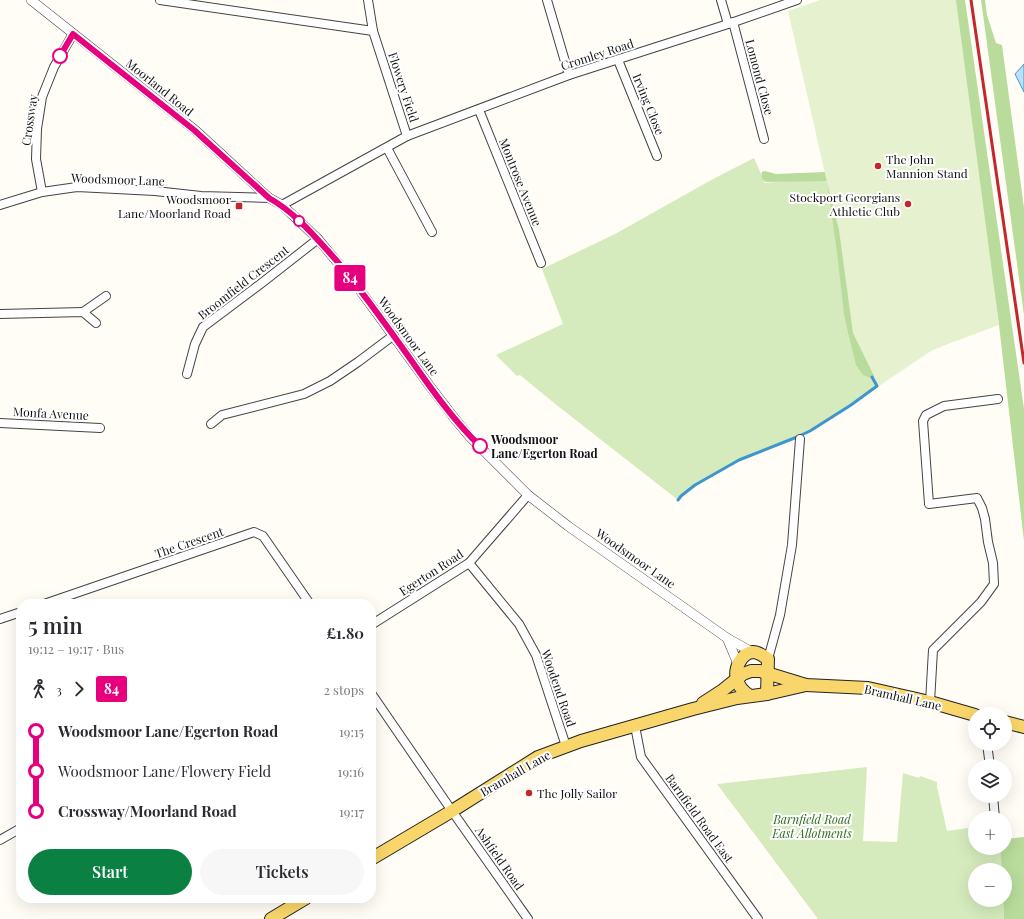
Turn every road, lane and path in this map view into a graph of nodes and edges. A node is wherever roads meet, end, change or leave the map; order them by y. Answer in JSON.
{"nodes":[{"id":1,"x":160,"y":0,"type":"edge"},
{"id":2,"x":368,"y":0,"type":"edge"},
{"id":3,"x":547,"y":0,"type":"edge"},
{"id":4,"x":721,"y":0,"type":"edge"},
{"id":5,"x":797,"y":0,"type":"edge"},
{"id":6,"x":33,"y":1,"type":"edge"},
{"id":7,"x":730,"y":23,"type":"junction"},
{"id":8,"x":373,"y":31,"type":"junction"},
{"id":9,"x":73,"y":34,"type":"junction"},
{"id":10,"x":618,"y":60,"type":"junction"},
{"id":11,"x":569,"y":75,"type":"junction"},
{"id":12,"x":479,"y":110,"type":"junction"},
{"id":13,"x":407,"y":136,"type":"junction"},
{"id":14,"x":764,"y":139,"type":"dead end"},
{"id":15,"x":387,"y":148,"type":"junction"},
{"id":16,"x":657,"y":156,"type":"dead end"},
{"id":17,"x":42,"y":192,"type":"junction"},
{"id":18,"x":269,"y":198,"type":"junction"},
{"id":19,"x":0,"y":205,"type":"edge"},
{"id":20,"x":282,"y":206,"type":"junction"},
{"id":21,"x":432,"y":232,"type":"dead end"},
{"id":22,"x":318,"y":239,"type":"junction"},
{"id":23,"x":541,"y":263,"type":"dead end"},
{"id":24,"x":106,"y":296,"type":"dead end"},
{"id":25,"x":83,"y":312,"type":"junction"},
{"id":26,"x":0,"y":314,"type":"edge"},
{"id":27,"x":96,"y":323,"type":"dead end"},
{"id":28,"x":394,"y":335,"type":"junction"},
{"id":29,"x":187,"y":374,"type":"dead end"},
{"id":30,"x":998,"y":399,"type":"dead end"},
{"id":31,"x":0,"y":423,"type":"edge"},
{"id":32,"x":211,"y":424,"type":"dead end"},
{"id":33,"x":100,"y":428,"type":"dead end"},
{"id":34,"x":800,"y":439,"type":"dead end"},
{"id":35,"x":528,"y":495,"type":"junction"},
{"id":36,"x":470,"y":563,"type":"junction"},
{"id":37,"x":59,"y":599,"type":"edge"},
{"id":38,"x":307,"y":599,"type":"edge"},
{"id":39,"x":16,"y":614,"type":"edge"},
{"id":40,"x":0,"y":619,"type":"edge"},
{"id":41,"x":376,"y":622,"type":"edge"},
{"id":42,"x":726,"y":638,"type":"junction"},
{"id":43,"x":752,"y":652,"type":"junction"},
{"id":44,"x":768,"y":659,"type":"junction"},
{"id":45,"x":738,"y":664,"type":"junction"},
{"id":46,"x":767,"y":673,"type":"junction"},
{"id":47,"x":737,"y":680,"type":"junction"},
{"id":48,"x":806,"y":685,"type":"junction"},
{"id":49,"x":767,"y":694,"type":"junction"},
{"id":50,"x":750,"y":696,"type":"junction"},
{"id":51,"x":376,"y":699,"type":"edge"},
{"id":52,"x":930,"y":702,"type":"junction"},
{"id":53,"x":694,"y":709,"type":"junction"},
{"id":54,"x":968,"y":713,"type":"edge"},
{"id":55,"x":1012,"y":724,"type":"edge"},
{"id":56,"x":635,"y":726,"type":"junction"},
{"id":57,"x":1024,"y":727,"type":"edge"},
{"id":58,"x":566,"y":746,"type":"junction"},
{"id":59,"x":452,"y":811,"type":"junction"},
{"id":60,"x":16,"y":831,"type":"edge"},
{"id":61,"x":0,"y":840,"type":"edge"},
{"id":62,"x":376,"y":856,"type":"edge"},
{"id":63,"x":298,"y":903,"type":"edge"},
{"id":64,"x":271,"y":919,"type":"edge"},
{"id":65,"x":528,"y":919,"type":"edge"},
{"id":66,"x":758,"y":919,"type":"edge"}],
"edges":[{"from":1,"to":8,"type":"street"},
{"from":2,"to":8,"type":"street","name":"Flowery Field"},
{"from":3,"to":11,"type":"street"},
{"from":4,"to":7,"type":"street","name":"Lomond Close"},
{"from":5,"to":7,"type":"street","name":"Cromley Road"},
{"from":6,"to":9,"type":"street","name":"Moorland Road"},
{"from":7,"to":10,"type":"street","name":"Cromley Road"},
{"from":7,"to":14,"type":"street","name":"Lomond Close"},
{"from":8,"to":13,"type":"street","name":"Flowery Field"},
{"from":9,"to":17,"type":"street","name":"Crossway"},
{"from":9,"to":18,"type":"street","name":"Moorland Road"},
{"from":10,"to":11,"type":"street","name":"Cromley Road"},
{"from":10,"to":16,"type":"street","name":"Irving Close"},
{"from":11,"to":12,"type":"street","name":"Cromley Road"},
{"from":12,"to":13,"type":"street","name":"Cromley Road"},
{"from":12,"to":23,"type":"street","name":"Montrose Avenue"},
{"from":13,"to":15,"type":"street","name":"Flowery Field"},
{"from":15,"to":20,"type":"street","name":"Flowery Field"},
{"from":15,"to":21,"type":"street"},
{"from":17,"to":18,"type":"street","name":"Woodsmoor Lane"},
{"from":17,"to":19,"type":"street","name":"Woodsmoor Lane"},
{"from":18,"to":20,"type":"street","name":"Woodsmoor Lane"},
{"from":20,"to":22,"type":"street","name":"Woodsmoor Lane"},
{"from":22,"to":28,"type":"street","name":"Woodsmoor Lane"},
{"from":22,"to":29,"type":"street","name":"Broomfield Crescent"},
{"from":24,"to":25,"type":"street"},
{"from":25,"to":26,"type":"street"},
{"from":25,"to":27,"type":"street"},
{"from":28,"to":32,"type":"street"},
{"from":28,"to":35,"type":"street","name":"Woodsmoor Lane"},
{"from":30,"to":52,"type":"street"},
{"from":31,"to":33,"type":"street","name":"Monfa Avenue"},
{"from":34,"to":44,"type":"street"},
{"from":35,"to":36,"type":"street","name":"Egerton Road"},
{"from":35,"to":42,"type":"street","name":"Woodsmoor Lane"},
{"from":36,"to":41,"type":"street","name":"Egerton Road"},
{"from":36,"to":58,"type":"street","name":"Woodend Road"},
{"from":37,"to":38,"type":"street","name":"The Crescent"},
{"from":39,"to":40,"type":"street"},
{"from":42,"to":43,"type":"street","name":"Woodsmoor Lane"},
{"from":42,"to":45,"type":"street"},
{"from":43,"to":44,"type":"main road"},
{"from":43,"to":45,"type":"main road"},
{"from":44,"to":46,"type":"main road"},
{"from":45,"to":47,"type":"main road"},
{"from":46,"to":47,"type":"main road","name":"Bramhall Lane"},
{"from":46,"to":48,"type":"main road","name":"Bramhall Lane"},
{"from":46,"to":49,"type":"main road"},
{"from":47,"to":50,"type":"main road"},
{"from":47,"to":53,"type":"main road","name":"Bramhall Lane"},
{"from":48,"to":49,"type":"main road","name":"Bramhall Lane"},
{"from":48,"to":52,"type":"main road","name":"Bramhall Lane"},
{"from":49,"to":50,"type":"main road","name":"Bramhall Lane"},
{"from":50,"to":53,"type":"main road","name":"Bramhall Lane"},
{"from":51,"to":59,"type":"street"},
{"from":52,"to":54,"type":"main road","name":"Bramhall Lane"},
{"from":53,"to":56,"type":"main road","name":"Bramhall Lane"},
{"from":55,"to":57,"type":"main road"},
{"from":56,"to":58,"type":"main road","name":"Bramhall Lane"},
{"from":56,"to":66,"type":"street","name":"Barnfield Road East"},
{"from":58,"to":59,"type":"main road","name":"Bramhall Lane"},
{"from":59,"to":62,"type":"main road","name":"Bramhall Lane"},
{"from":59,"to":65,"type":"street","name":"Ashfield Road"},
{"from":60,"to":61,"type":"street"},
{"from":63,"to":64,"type":"main road"}]}
